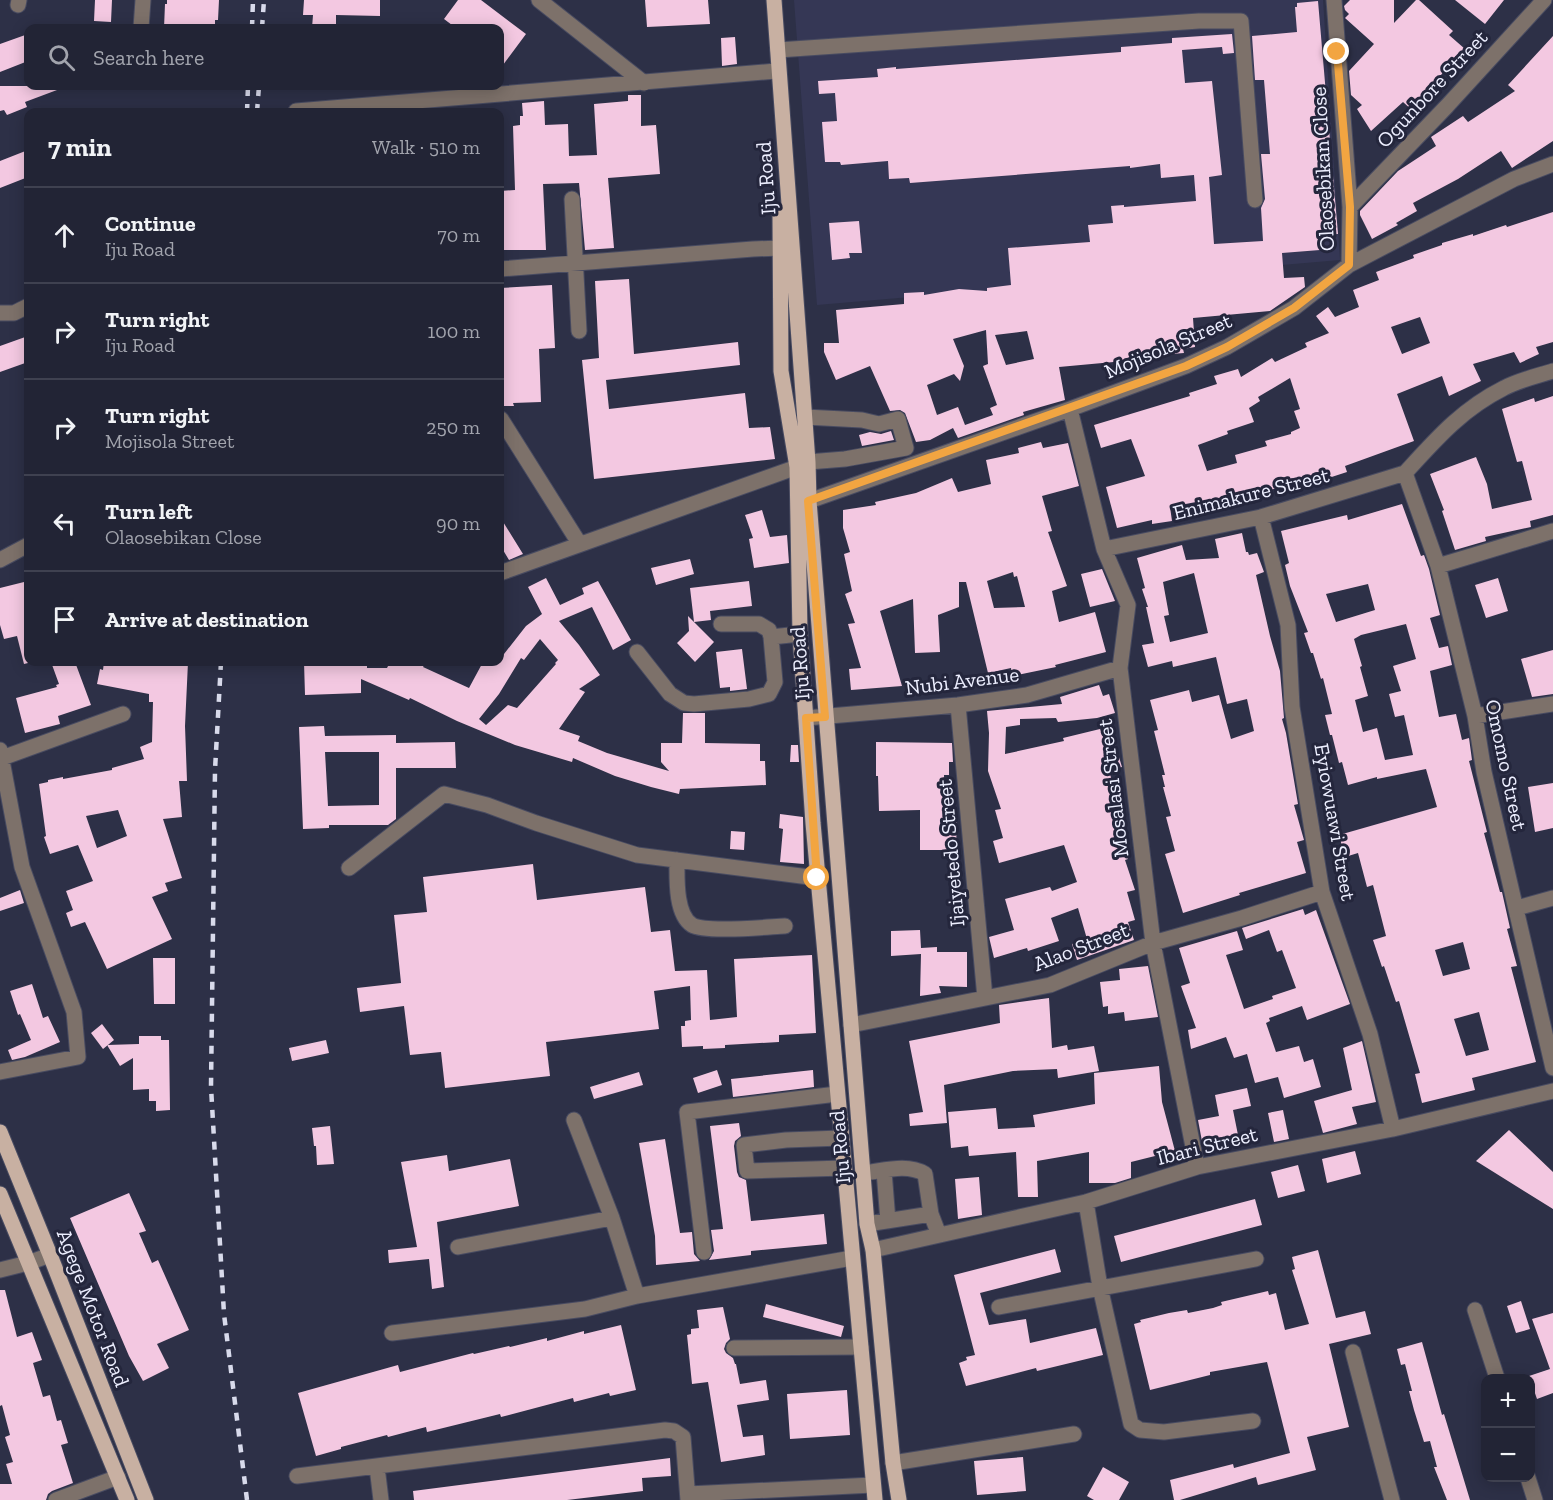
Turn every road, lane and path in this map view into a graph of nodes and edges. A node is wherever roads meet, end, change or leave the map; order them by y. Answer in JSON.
{"nodes":[{"id":1,"x":143,"y":0,"type":"edge"},
{"id":2,"x":539,"y":0,"type":"edge"},
{"id":3,"x":767,"y":0,"type":"edge"},
{"id":4,"x":774,"y":0,"type":"edge"},
{"id":5,"x":1334,"y":0,"type":"edge"},
{"id":6,"x":1544,"y":0,"type":"edge"},
{"id":7,"x":141,"y":24,"type":"edge"},
{"id":8,"x":778,"y":50,"type":"junction"},
{"id":9,"x":776,"y":71,"type":"junction"},
{"id":10,"x":644,"y":83,"type":"junction"},
{"id":11,"x":333,"y":108,"type":"edge"},
{"id":12,"x":1553,"y":164,"type":"edge"},
{"id":13,"x":572,"y":199,"type":"dead end"},
{"id":14,"x":1255,"y":200,"type":"dead end"},
{"id":15,"x":1350,"y":207,"type":"junction"},
{"id":16,"x":781,"y":248,"type":"junction"},
{"id":17,"x":575,"y":263,"type":"junction"},
{"id":18,"x":1349,"y":265,"type":"junction"},
{"id":19,"x":504,"y":269,"type":"edge"},
{"id":20,"x":24,"y":308,"type":"edge"},
{"id":21,"x":0,"y":313,"type":"edge"},
{"id":22,"x":579,"y":331,"type":"dead end"},
{"id":23,"x":1553,"y":371,"type":"edge"},
{"id":24,"x":1070,"y":409,"type":"junction"},
{"id":25,"x":805,"y":417,"type":"junction"},
{"id":26,"x":504,"y":423,"type":"edge"},
{"id":27,"x":802,"y":465,"type":"junction"},
{"id":28,"x":1406,"y":473,"type":"junction"},
{"id":29,"x":808,"y":501,"type":"junction"},
{"id":30,"x":1261,"y":517,"type":"junction"},
{"id":31,"x":1553,"y":531,"type":"edge"},
{"id":32,"x":579,"y":543,"type":"junction"},
{"id":33,"x":24,"y":547,"type":"edge"},
{"id":34,"x":1104,"y":549,"type":"junction"},
{"id":35,"x":0,"y":560,"type":"edge"},
{"id":36,"x":1438,"y":566,"type":"junction"},
{"id":37,"x":504,"y":571,"type":"edge"},
{"id":38,"x":721,"y":624,"type":"dead end"},
{"id":39,"x":800,"y":634,"type":"junction"},
{"id":40,"x":771,"y":637,"type":"junction"},
{"id":41,"x":638,"y":652,"type":"dead end"},
{"id":42,"x":1120,"y":668,"type":"junction"},
{"id":43,"x":1553,"y":704,"type":"edge"},
{"id":44,"x":958,"y":705,"type":"junction"},
{"id":45,"x":123,"y":714,"type":"dead end"},
{"id":46,"x":1475,"y":716,"type":"junction"},
{"id":47,"x":825,"y":717,"type":"junction"},
{"id":48,"x":806,"y":718,"type":"junction"},
{"id":49,"x":1,"y":754,"type":"edge"},
{"id":50,"x":677,"y":860,"type":"junction"},
{"id":51,"x":349,"y":868,"type":"dead end"},
{"id":52,"x":817,"y":878,"type":"junction"},
{"id":53,"x":1322,"y":892,"type":"junction"},
{"id":54,"x":1553,"y":898,"type":"edge"},
{"id":55,"x":1517,"y":908,"type":"junction"},
{"id":56,"x":784,"y":926,"type":"dead end"},
{"id":57,"x":1153,"y":943,"type":"junction"},
{"id":58,"x":985,"y":998,"type":"junction"},
{"id":59,"x":850,"y":1025,"type":"junction"},
{"id":60,"x":1553,"y":1068,"type":"edge"},
{"id":61,"x":0,"y":1072,"type":"edge"},
{"id":62,"x":1553,"y":1091,"type":"edge"},
{"id":63,"x":837,"y":1094,"type":"junction"},
{"id":64,"x":574,"y":1120,"type":"dead end"},
{"id":65,"x":1393,"y":1129,"type":"junction"},
{"id":66,"x":0,"y":1131,"type":"edge"},
{"id":67,"x":841,"y":1138,"type":"junction"},
{"id":68,"x":1197,"y":1167,"type":"junction"},
{"id":69,"x":844,"y":1168,"type":"junction"},
{"id":70,"x":884,"y":1171,"type":"junction"},
{"id":71,"x":863,"y":1173,"type":"junction"},
{"id":72,"x":0,"y":1194,"type":"edge"},
{"id":73,"x":1086,"y":1202,"type":"junction"},
{"id":74,"x":931,"y":1214,"type":"junction"},
{"id":75,"x":612,"y":1218,"type":"junction"},
{"id":76,"x":888,"y":1221,"type":"junction"},
{"id":77,"x":867,"y":1224,"type":"junction"},
{"id":78,"x":939,"y":1235,"type":"junction"},
{"id":79,"x":458,"y":1247,"type":"dead end"},
{"id":80,"x":873,"y":1250,"type":"junction"},
{"id":81,"x":704,"y":1252,"type":"dead end"},
{"id":82,"x":50,"y":1254,"type":"junction"},
{"id":83,"x":852,"y":1258,"type":"junction"},
{"id":84,"x":1256,"y":1259,"type":"dead end"},
{"id":85,"x":28,"y":1263,"type":"junction"},
{"id":86,"x":0,"y":1270,"type":"edge"},
{"id":87,"x":1100,"y":1287,"type":"junction"},
{"id":88,"x":637,"y":1296,"type":"junction"},
{"id":89,"x":999,"y":1307,"type":"dead end"},
{"id":90,"x":1475,"y":1310,"type":"dead end"},
{"id":91,"x":392,"y":1333,"type":"dead end"},
{"id":92,"x":861,"y":1347,"type":"junction"},
{"id":93,"x":734,"y":1348,"type":"dead end"},
{"id":94,"x":1353,"y":1352,"type":"dead end"},
{"id":95,"x":1496,"y":1374,"type":"edge"},
{"id":96,"x":1253,"y":1421,"type":"dead end"},
{"id":97,"x":1074,"y":1434,"type":"dead end"},
{"id":98,"x":893,"y":1462,"type":"junction"},
{"id":99,"x":377,"y":1467,"type":"junction"},
{"id":100,"x":297,"y":1476,"type":"dead end"},
{"id":101,"x":118,"y":1477,"type":"junction"},
{"id":102,"x":1529,"y":1482,"type":"edge"},
{"id":103,"x":874,"y":1493,"type":"edge"},
{"id":104,"x":688,"y":1497,"type":"edge"},
{"id":105,"x":56,"y":1500,"type":"edge"},
{"id":106,"x":127,"y":1500,"type":"edge"},
{"id":107,"x":146,"y":1500,"type":"edge"},
{"id":108,"x":381,"y":1500,"type":"edge"},
{"id":109,"x":899,"y":1500,"type":"edge"},
{"id":110,"x":1392,"y":1500,"type":"edge"},
{"id":111,"x":1535,"y":1500,"type":"edge"}],
"edges":[{"from":1,"to":7,"type":"street"},
{"from":2,"to":10,"type":"street"},
{"from":3,"to":9,"type":"main road","name":"Iju Road"},
{"from":4,"to":8,"type":"main road","name":"Iju Road"},
{"from":5,"to":15,"type":"street","name":"Olaosebikan Close"},
{"from":6,"to":15,"type":"street","name":"Ogunbore Street"},
{"from":8,"to":14,"type":"street"},
{"from":8,"to":25,"type":"main road","name":"Iju Road"},
{"from":9,"to":10,"type":"street"},
{"from":9,"to":16,"type":"main road","name":"Iju Road"},
{"from":10,"to":11,"type":"street"},
{"from":12,"to":18,"type":"street","name":"Mojisola Street"},
{"from":13,"to":17,"type":"street"},
{"from":15,"to":18,"type":"street","name":"Olaosebikan Close"},
{"from":16,"to":17,"type":"street"},
{"from":16,"to":27,"type":"main road","name":"Iju Road"},
{"from":17,"to":19,"type":"street"},
{"from":17,"to":22,"type":"street"},
{"from":18,"to":24,"type":"street","name":"Mojisola Street"},
{"from":20,"to":21,"type":"street"},
{"from":23,"to":28,"type":"street"},
{"from":24,"to":29,"type":"street","name":"Mojisola Street"},
{"from":24,"to":34,"type":"street","name":"Mosalasi Street"},
{"from":25,"to":27,"type":"main road","name":"Iju Road"},
{"from":25,"to":27,"type":"street"},
{"from":26,"to":32,"type":"street"},
{"from":27,"to":29,"type":"main road","name":"Iju Road"},
{"from":27,"to":32,"type":"street"},
{"from":27,"to":39,"type":"main road","name":"Iju Road"},
{"from":28,"to":30,"type":"street","name":"Enimakure Street"},
{"from":28,"to":36,"type":"street","name":"Omomo Street"},
{"from":29,"to":47,"type":"main road","name":"Iju Road"},
{"from":30,"to":34,"type":"street","name":"Enimakure Street"},
{"from":30,"to":53,"type":"street","name":"Eyiowuawi Street"},
{"from":31,"to":36,"type":"street"},
{"from":32,"to":37,"type":"street"},
{"from":33,"to":35,"type":"street"},
{"from":34,"to":42,"type":"street","name":"Mosalasi Street"},
{"from":36,"to":46,"type":"street","name":"Omomo Street"},
{"from":38,"to":40,"type":"street"},
{"from":39,"to":40,"type":"street"},
{"from":39,"to":48,"type":"main road","name":"Iju Road"},
{"from":40,"to":41,"type":"street"},
{"from":42,"to":44,"type":"street","name":"Nubi Avenue"},
{"from":42,"to":57,"type":"street","name":"Mosalasi Street"},
{"from":43,"to":46,"type":"street"},
{"from":44,"to":47,"type":"street","name":"Nubi Avenue"},
{"from":44,"to":58,"type":"street","name":"Ijaiyetedo Street"},
{"from":45,"to":49,"type":"street"},
{"from":46,"to":55,"type":"street","name":"Omomo Street"},
{"from":47,"to":48,"type":"street","name":"Nubi Avenue"},
{"from":47,"to":59,"type":"main road","name":"Iju Road"},
{"from":48,"to":52,"type":"main road","name":"Iju Road"},
{"from":49,"to":61,"type":"street"},
{"from":50,"to":51,"type":"street"},
{"from":50,"to":52,"type":"street"},
{"from":50,"to":56,"type":"street"},
{"from":52,"to":63,"type":"main road","name":"Iju Road"},
{"from":53,"to":57,"type":"street","name":"Alao Street"},
{"from":53,"to":65,"type":"street","name":"Eyiowuawi Street"},
{"from":54,"to":55,"type":"street"},
{"from":55,"to":60,"type":"street","name":"Omomo Street"},
{"from":57,"to":58,"type":"street","name":"Alao Street"},
{"from":57,"to":68,"type":"street","name":"Mosalasi Street"},
{"from":58,"to":59,"type":"street","name":"Alao Street"},
{"from":59,"to":71,"type":"main road","name":"Iju Road"},
{"from":62,"to":65,"type":"street","name":"Ibari Street"},
{"from":63,"to":67,"type":"main road","name":"Iju Road"},
{"from":63,"to":81,"type":"street"},
{"from":64,"to":75,"type":"street"},
{"from":65,"to":68,"type":"street","name":"Ibari Street"},
{"from":66,"to":82,"type":"main road","name":"Agege Motor Road"},
{"from":67,"to":69,"type":"main road","name":"Iju Road"},
{"from":67,"to":69,"type":"street"},
{"from":68,"to":73,"type":"street","name":"Ibari Street"},
{"from":69,"to":83,"type":"main road","name":"Iju Road"},
{"from":70,"to":71,"type":"street"},
{"from":70,"to":74,"type":"street"},
{"from":70,"to":76,"type":"street"},
{"from":71,"to":77,"type":"main road","name":"Iju Road"},
{"from":72,"to":85,"type":"main road","name":"Agege Motor Road"},
{"from":73,"to":78,"type":"street","name":"Ibari Street"},
{"from":73,"to":87,"type":"street"},
{"from":74,"to":76,"type":"street"},
{"from":74,"to":78,"type":"street"},
{"from":75,"to":79,"type":"street"},
{"from":75,"to":88,"type":"street"},
{"from":76,"to":77,"type":"street"},
{"from":77,"to":80,"type":"main road","name":"Iju Road"},
{"from":78,"to":80,"type":"street","name":"Ibari Street"},
{"from":80,"to":98,"type":"main road","name":"Iju Road"},
{"from":82,"to":85,"type":"street"},
{"from":82,"to":107,"type":"main road","name":"Agege Motor Road"},
{"from":83,"to":88,"type":"street"},
{"from":83,"to":92,"type":"main road","name":"Iju Road"},
{"from":84,"to":87,"type":"street"},
{"from":85,"to":86,"type":"street"},
{"from":85,"to":101,"type":"main road","name":"Agege Motor Road"},
{"from":87,"to":89,"type":"street"},
{"from":87,"to":96,"type":"street"},
{"from":88,"to":91,"type":"street"},
{"from":90,"to":95,"type":"street"},
{"from":92,"to":93,"type":"street"},
{"from":92,"to":103,"type":"main road","name":"Iju Road"},
{"from":94,"to":110,"type":"street"},
{"from":97,"to":98,"type":"street"},
{"from":98,"to":109,"type":"main road","name":"Iju Road"},
{"from":99,"to":100,"type":"street"},
{"from":99,"to":104,"type":"street"},
{"from":99,"to":108,"type":"street"},
{"from":101,"to":105,"type":"street"},
{"from":101,"to":106,"type":"main road","name":"Agege Motor Road"},
{"from":102,"to":111,"type":"street"},
{"from":103,"to":104,"type":"street"}]}
